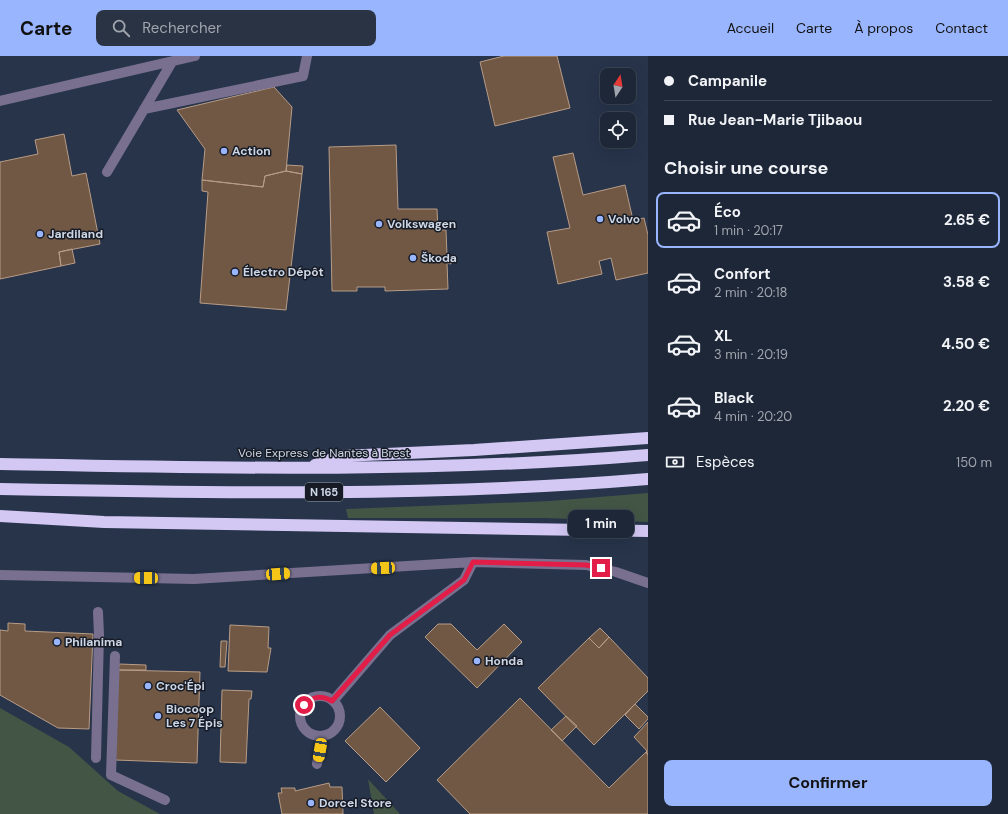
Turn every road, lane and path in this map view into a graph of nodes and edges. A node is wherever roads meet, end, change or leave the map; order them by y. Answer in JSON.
{"nodes":[{"id":1,"x":195,"y":56,"type":"edge"},
{"id":2,"x":307,"y":56,"type":"edge"},
{"id":3,"x":172,"y":62,"type":"junction"},
{"id":4,"x":0,"y":101,"type":"edge"},
{"id":5,"x":144,"y":109,"type":"junction"},
{"id":6,"x":107,"y":172,"type":"dead end"},
{"id":7,"x":648,"y":438,"type":"edge"},
{"id":8,"x":648,"y":455,"type":"edge"},
{"id":9,"x":0,"y":464,"type":"edge"},
{"id":10,"x":304,"y":469,"type":"junction"},
{"id":11,"x":648,"y":479,"type":"edge"},
{"id":12,"x":0,"y":489,"type":"edge"},
{"id":13,"x":0,"y":516,"type":"edge"},
{"id":14,"x":648,"y":531,"type":"edge"},
{"id":15,"x":473,"y":562,"type":"junction"},
{"id":16,"x":0,"y":575,"type":"edge"},
{"id":17,"x":648,"y":583,"type":"edge"},
{"id":18,"x":98,"y":612,"type":"dead end"},
{"id":19,"x":115,"y":656,"type":"dead end"},
{"id":20,"x":332,"y":701,"type":"junction"},
{"id":21,"x":322,"y":737,"type":"junction"},
{"id":22,"x":96,"y":758,"type":"dead end"},
{"id":23,"x":317,"y":764,"type":"dead end"},
{"id":24,"x":165,"y":800,"type":"dead end"}],
"edges":[{"from":1,"to":3,"type":"street"},
{"from":2,"to":5,"type":"street"},
{"from":3,"to":4,"type":"street"},
{"from":3,"to":5,"type":"street"},
{"from":5,"to":6,"type":"street"},
{"from":7,"to":10,"type":"highway","number":"N 165"},
{"from":8,"to":10,"type":"highway","name":"Voie Express de Nantes à Brest","number":"N 165"},
{"from":9,"to":10,"type":"highway","name":"Voie Express de Nantes à Brest","number":"N 165"},
{"from":11,"to":12,"type":"highway","number":"N 165"},
{"from":13,"to":14,"type":"highway"},
{"from":15,"to":16,"type":"street"},
{"from":15,"to":17,"type":"street"},
{"from":15,"to":20,"type":"street"},
{"from":18,"to":22,"type":"street"},
{"from":19,"to":24,"type":"street"},
{"from":20,"to":21,"type":"street"},
{"from":20,"to":21,"type":"street"},
{"from":21,"to":23,"type":"street"}]}
